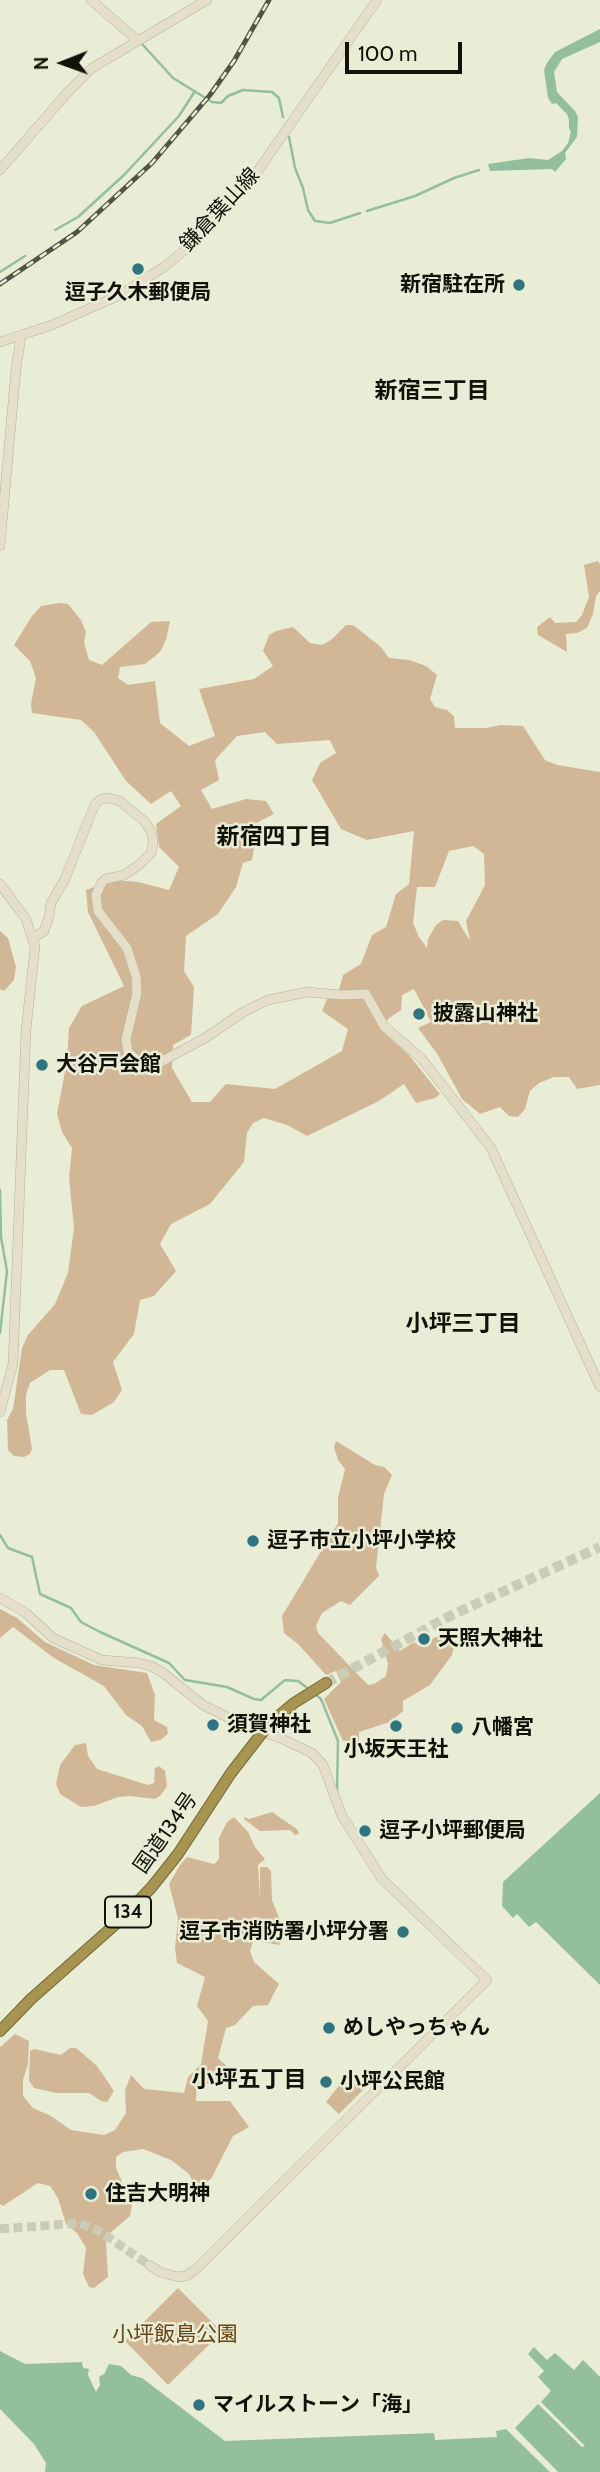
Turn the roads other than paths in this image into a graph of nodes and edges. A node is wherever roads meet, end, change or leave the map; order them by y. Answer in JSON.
{"nodes":[{"id":1,"x":91,"y":0,"type":"edge"},
{"id":2,"x":207,"y":0,"type":"edge"},
{"id":3,"x":377,"y":0,"type":"edge"},
{"id":4,"x":137,"y":40,"type":"junction"},
{"id":5,"x":0,"y":170,"type":"edge"},
{"id":6,"x":21,"y":336,"type":"junction"},
{"id":7,"x":0,"y":342,"type":"edge"},
{"id":8,"x":1,"y":530,"type":"edge"},
{"id":9,"x":0,"y":546,"type":"edge"},
{"id":10,"x":0,"y":884,"type":"edge"},
{"id":11,"x":33,"y":938,"type":"junction"},
{"id":12,"x":600,"y":1387,"type":"edge"},
{"id":13,"x":0,"y":1412,"type":"edge"},
{"id":14,"x":0,"y":1598,"type":"edge"},
{"id":15,"x":326,"y":1683,"type":"tunnel mouth"},
{"id":16,"x":0,"y":2031,"type":"edge"},
{"id":17,"x":149,"y":2265,"type":"tunnel mouth"}],
"edges":[{"from":1,"to":4,"type":"street"},
{"from":2,"to":4,"type":"street"},
{"from":3,"to":6,"type":"street","name":"鎌倉葉山線"},
{"from":4,"to":5,"type":"street"},
{"from":6,"to":7,"type":"street","name":"鎌倉葉山線"},
{"from":6,"to":8,"type":"street"},
{"from":8,"to":9,"type":"street"},
{"from":10,"to":11,"type":"street"},
{"from":11,"to":12,"type":"street"},
{"from":11,"to":13,"type":"street"},
{"from":14,"to":17,"type":"street"},
{"from":15,"to":16,"type":"highway","name":"国道134号","number":"134","bridge":true}]}
